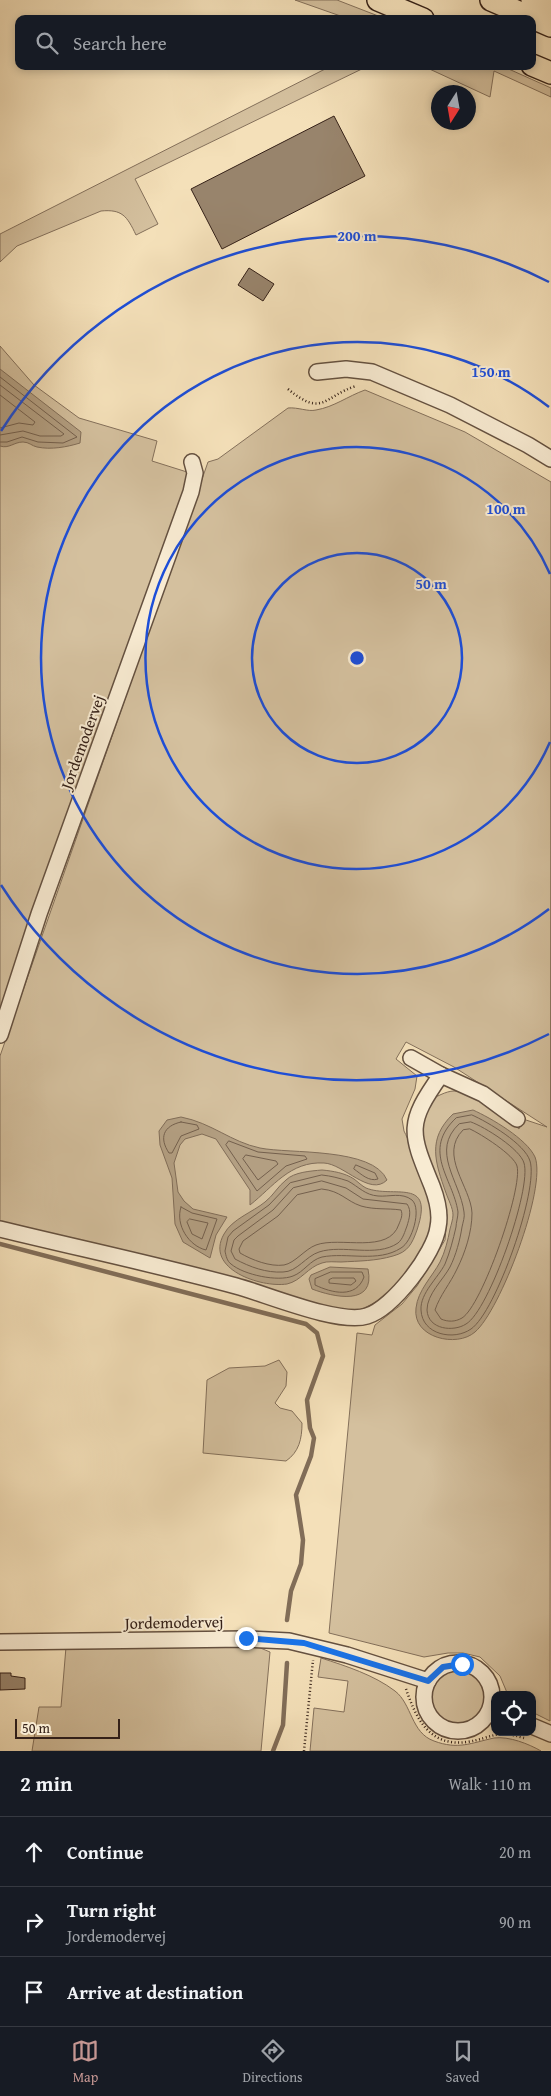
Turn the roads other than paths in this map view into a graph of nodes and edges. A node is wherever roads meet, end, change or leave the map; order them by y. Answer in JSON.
{"nodes":[{"id":1,"x":378,"y":0,"type":"edge"},
{"id":2,"x":491,"y":0,"type":"edge"},
{"id":3,"x":532,"y":0,"type":"edge"},
{"id":4,"x":551,"y":10,"type":"edge"},
{"id":5,"x":414,"y":15,"type":"edge"},
{"id":6,"x":526,"y":15,"type":"edge"},
{"id":7,"x":536,"y":20,"type":"edge"},
{"id":8,"x":551,"y":26,"type":"edge"},
{"id":9,"x":536,"y":67,"type":"edge"},
{"id":10,"x":551,"y":73,"type":"edge"},
{"id":11,"x":316,"y":372,"type":"dead end"},
{"id":12,"x":551,"y":459,"type":"edge"},
{"id":13,"x":192,"y":462,"type":"dead end"},
{"id":14,"x":0,"y":1035,"type":"edge"},
{"id":15,"x":411,"y":1058,"type":"dead end"},
{"id":16,"x":440,"y":1075,"type":"junction"},
{"id":17,"x":518,"y":1120,"type":"dead end"},
{"id":18,"x":0,"y":1229,"type":"edge"},
{"id":19,"x":0,"y":1642,"type":"edge"},
{"id":20,"x":426,"y":1686,"type":"junction"},
{"id":21,"x":491,"y":1692,"type":"edge"},
{"id":22,"x":491,"y":1713,"type":"edge"},
{"id":23,"x":536,"y":1731,"type":"edge"},
{"id":24,"x":551,"y":1734,"type":"edge"}],
"edges":[{"from":1,"to":5,"type":"highway"},
{"from":2,"to":6,"type":"highway"},
{"from":3,"to":4,"type":"highway"},
{"from":7,"to":8,"type":"highway"},
{"from":9,"to":10,"type":"highway"},
{"from":11,"to":12,"type":"street"},
{"from":13,"to":14,"type":"street","name":"Jordemodervej"},
{"from":15,"to":16,"type":"street"},
{"from":16,"to":17,"type":"street"},
{"from":16,"to":18,"type":"street"},
{"from":19,"to":20,"type":"street","name":"Jordemodervej"},
{"from":20,"to":21,"type":"street"},
{"from":20,"to":22,"type":"street"},
{"from":23,"to":24,"type":"street"}]}
